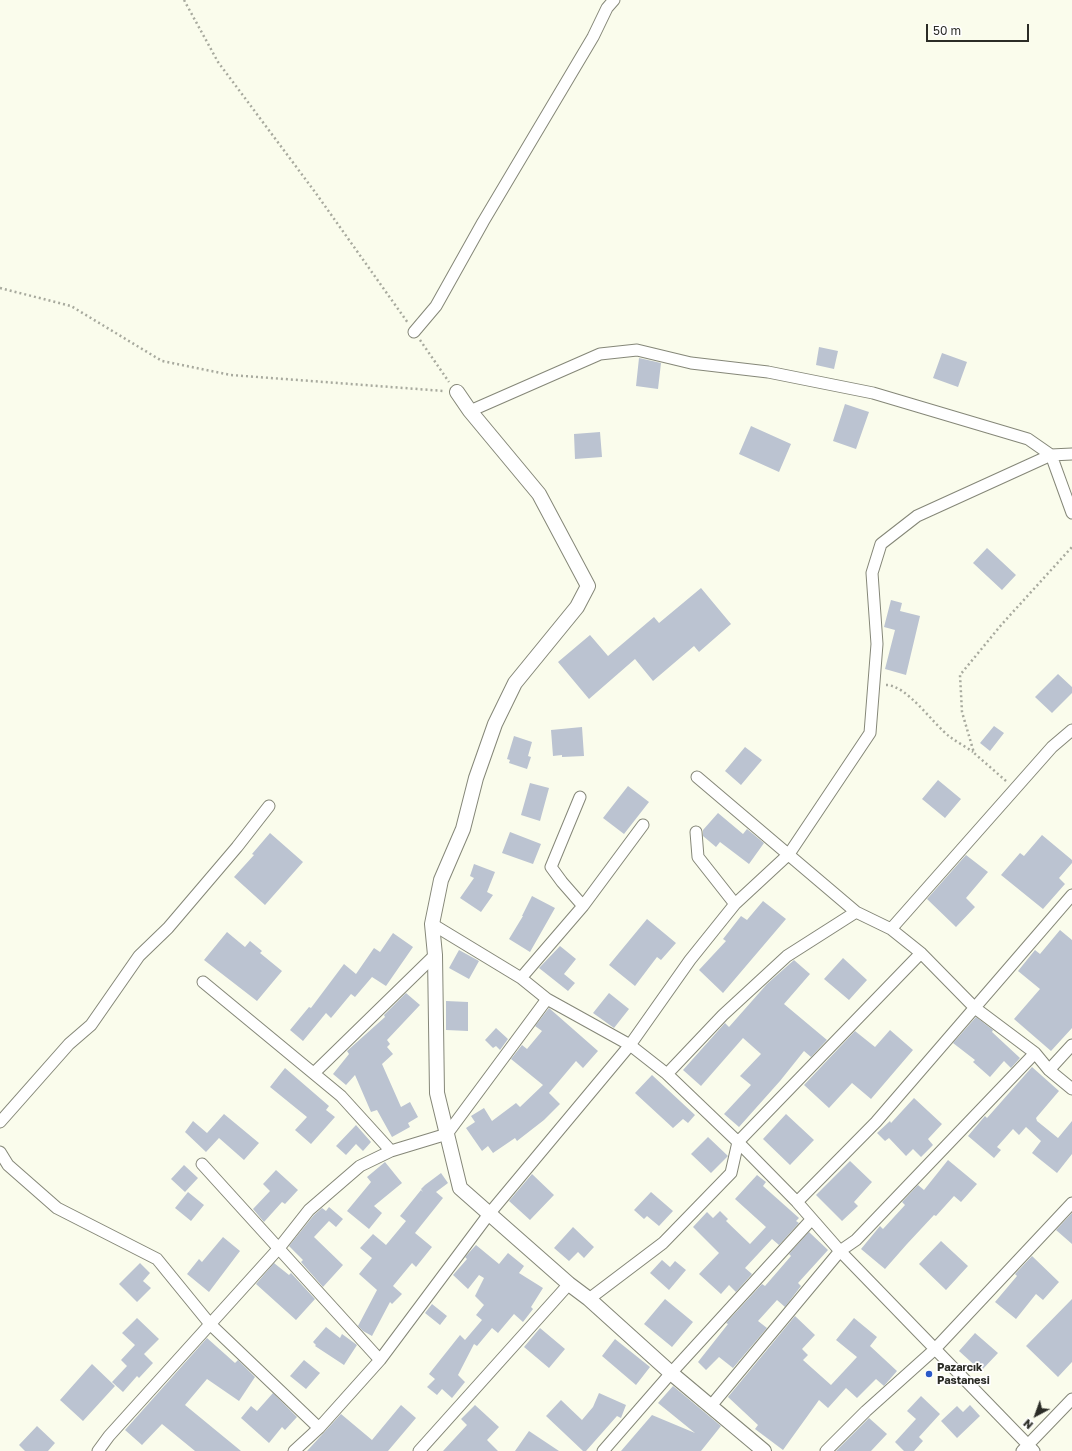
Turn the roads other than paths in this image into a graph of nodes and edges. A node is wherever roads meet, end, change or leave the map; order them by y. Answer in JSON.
{"nodes":[{"id":1,"x":614,"y":0,"type":"edge"},
{"id":2,"x":414,"y":332,"type":"road end"},
{"id":3,"x":457,"y":392,"type":"road end"},
{"id":4,"x":470,"y":412,"type":"junction"},
{"id":5,"x":1072,"y":454,"type":"edge"},
{"id":6,"x":1051,"y":455,"type":"junction"},
{"id":7,"x":1072,"y":513,"type":"edge"},
{"id":8,"x":1072,"y":730,"type":"edge"},
{"id":9,"x":697,"y":777,"type":"dead end"},
{"id":10,"x":580,"y":797,"type":"dead end"},
{"id":11,"x":269,"y":806,"type":"dead end"},
{"id":12,"x":643,"y":825,"type":"dead end"},
{"id":13,"x":696,"y":832,"type":"dead end"},
{"id":14,"x":789,"y":854,"type":"junction"},
{"id":15,"x":1072,"y":895,"type":"edge"},
{"id":16,"x":735,"y":904,"type":"junction"},
{"id":17,"x":583,"y":906,"type":"junction"},
{"id":18,"x":856,"y":912,"type":"junction"},
{"id":19,"x":432,"y":924,"type":"junction"},
{"id":20,"x":891,"y":929,"type":"junction"},
{"id":21,"x":921,"y":953,"type":"junction"},
{"id":22,"x":434,"y":955,"type":"junction"},
{"id":23,"x":521,"y":978,"type":"junction"},
{"id":24,"x":203,"y":982,"type":"dead end"},
{"id":25,"x":547,"y":999,"type":"junction"},
{"id":26,"x":975,"y":1008,"type":"junction"},
{"id":27,"x":630,"y":1045,"type":"junction"},
{"id":28,"x":1072,"y":1045,"type":"edge"},
{"id":29,"x":1035,"y":1053,"type":"junction"},
{"id":30,"x":1049,"y":1070,"type":"junction"},
{"id":31,"x":314,"y":1073,"type":"junction"},
{"id":32,"x":667,"y":1074,"type":"junction"},
{"id":33,"x":1072,"y":1090,"type":"edge"},
{"id":34,"x":0,"y":1122,"type":"edge"},
{"id":35,"x":447,"y":1134,"type":"junction"},
{"id":36,"x":738,"y":1142,"type":"junction"},
{"id":37,"x":391,"y":1151,"type":"junction"},
{"id":38,"x":0,"y":1152,"type":"edge"},
{"id":39,"x":202,"y":1164,"type":"dead end"},
{"id":40,"x":797,"y":1202,"type":"junction"},
{"id":41,"x":1072,"y":1203,"type":"edge"},
{"id":42,"x":489,"y":1214,"type":"junction"},
{"id":43,"x":811,"y":1220,"type":"junction"},
{"id":44,"x":279,"y":1248,"type":"junction"},
{"id":45,"x":840,"y":1251,"type":"junction"},
{"id":46,"x":569,"y":1284,"type":"junction"},
{"id":47,"x":589,"y":1299,"type":"junction"},
{"id":48,"x":210,"y":1324,"type":"junction"},
{"id":49,"x":934,"y":1350,"type":"junction"},
{"id":50,"x":380,"y":1360,"type":"junction"},
{"id":51,"x":671,"y":1373,"type":"junction"},
{"id":52,"x":1072,"y":1399,"type":"edge"},
{"id":53,"x":710,"y":1407,"type":"junction"},
{"id":54,"x":319,"y":1428,"type":"junction"},
{"id":55,"x":1028,"y":1449,"type":"edge"},
{"id":56,"x":98,"y":1451,"type":"edge"},
{"id":57,"x":294,"y":1451,"type":"edge"},
{"id":58,"x":419,"y":1451,"type":"edge"},
{"id":59,"x":603,"y":1451,"type":"edge"},
{"id":60,"x":764,"y":1451,"type":"edge"},
{"id":61,"x":826,"y":1451,"type":"edge"}],
"edges":[{"from":1,"to":2,"type":"street"},
{"from":3,"to":4,"type":"street"},
{"from":4,"to":6,"type":"street"},
{"from":4,"to":19,"type":"street"},
{"from":5,"to":6,"type":"street"},
{"from":6,"to":7,"type":"street"},
{"from":6,"to":14,"type":"street"},
{"from":8,"to":20,"type":"street"},
{"from":9,"to":14,"type":"street"},
{"from":10,"to":17,"type":"street"},
{"from":11,"to":34,"type":"street"},
{"from":12,"to":17,"type":"street"},
{"from":13,"to":16,"type":"street"},
{"from":14,"to":16,"type":"street"},
{"from":14,"to":18,"type":"street"},
{"from":15,"to":26,"type":"street"},
{"from":16,"to":27,"type":"street"},
{"from":17,"to":23,"type":"street"},
{"from":18,"to":20,"type":"street"},
{"from":18,"to":32,"type":"street"},
{"from":19,"to":22,"type":"street"},
{"from":19,"to":23,"type":"street"},
{"from":20,"to":21,"type":"street"},
{"from":21,"to":26,"type":"street"},
{"from":21,"to":36,"type":"street"},
{"from":22,"to":31,"type":"street"},
{"from":22,"to":35,"type":"street"},
{"from":23,"to":25,"type":"street"},
{"from":24,"to":31,"type":"street"},
{"from":25,"to":27,"type":"street"},
{"from":25,"to":35,"type":"street"},
{"from":26,"to":29,"type":"street"},
{"from":26,"to":40,"type":"street"},
{"from":27,"to":32,"type":"street"},
{"from":27,"to":42,"type":"street"},
{"from":28,"to":30,"type":"street"},
{"from":29,"to":30,"type":"street"},
{"from":29,"to":45,"type":"street"},
{"from":30,"to":33,"type":"street"},
{"from":31,"to":37,"type":"street"},
{"from":32,"to":36,"type":"street"},
{"from":35,"to":37,"type":"street"},
{"from":35,"to":42,"type":"street"},
{"from":36,"to":40,"type":"street"},
{"from":36,"to":47,"type":"street"},
{"from":37,"to":44,"type":"street"},
{"from":38,"to":48,"type":"street"},
{"from":39,"to":44,"type":"street"},
{"from":40,"to":43,"type":"street"},
{"from":41,"to":49,"type":"street"},
{"from":42,"to":46,"type":"street"},
{"from":42,"to":50,"type":"street"},
{"from":43,"to":45,"type":"street"},
{"from":43,"to":51,"type":"street"},
{"from":44,"to":48,"type":"street"},
{"from":44,"to":50,"type":"street"},
{"from":45,"to":49,"type":"street"},
{"from":45,"to":53,"type":"street"},
{"from":46,"to":47,"type":"street"},
{"from":46,"to":58,"type":"street"},
{"from":47,"to":51,"type":"street"},
{"from":48,"to":54,"type":"street"},
{"from":48,"to":56,"type":"street"},
{"from":49,"to":55,"type":"street"},
{"from":49,"to":61,"type":"street"},
{"from":50,"to":54,"type":"street"},
{"from":51,"to":53,"type":"street"},
{"from":51,"to":59,"type":"street"},
{"from":52,"to":55,"type":"street"},
{"from":53,"to":60,"type":"street"},
{"from":54,"to":57,"type":"street"}]}
